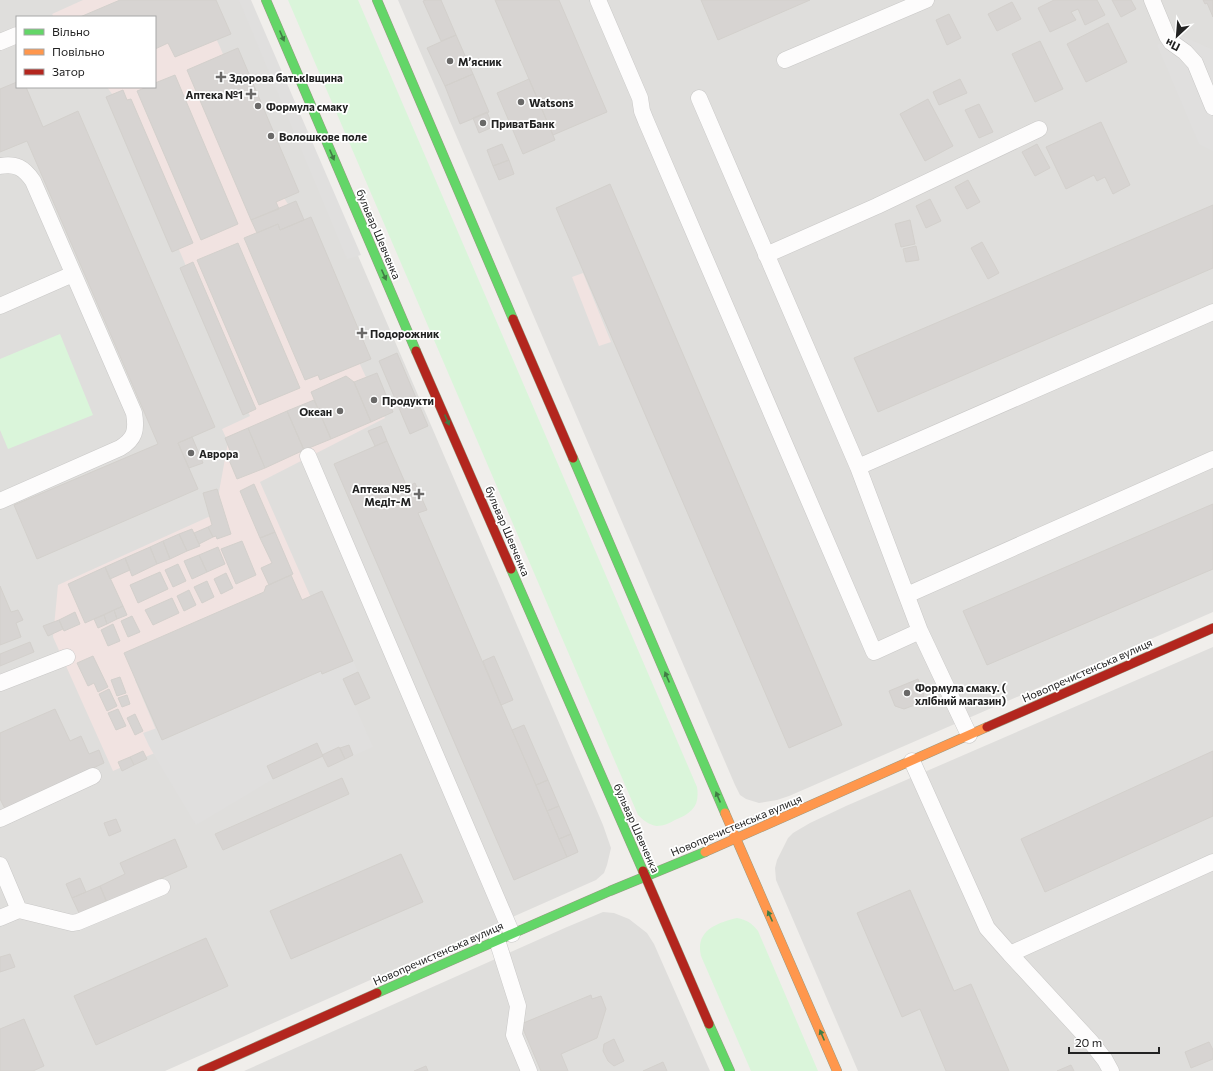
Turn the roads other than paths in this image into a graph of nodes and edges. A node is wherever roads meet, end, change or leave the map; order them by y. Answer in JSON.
{"nodes":[{"id":1,"x":266,"y":0,"type":"edge"},
{"id":2,"x":377,"y":0,"type":"edge"},
{"id":3,"x":598,"y":0,"type":"edge"},
{"id":4,"x":926,"y":0,"type":"edge"},
{"id":5,"x":1152,"y":0,"type":"edge"},
{"id":6,"x":16,"y":35,"type":"edge"},
{"id":7,"x":0,"y":42,"type":"edge"},
{"id":8,"x":785,"y":60,"type":"dead end"},
{"id":9,"x":699,"y":98,"type":"dead end"},
{"id":10,"x":1213,"y":107,"type":"edge"},
{"id":11,"x":1039,"y":129,"type":"dead end"},
{"id":12,"x":0,"y":166,"type":"edge"},
{"id":13,"x":766,"y":254,"type":"junction"},
{"id":14,"x":74,"y":274,"type":"junction"},
{"id":15,"x":0,"y":306,"type":"edge"},
{"id":16,"x":1213,"y":312,"type":"edge"},
{"id":17,"x":308,"y":456,"type":"dead end"},
{"id":18,"x":1213,"y":459,"type":"edge"},
{"id":19,"x":858,"y":467,"type":"junction"},
{"id":20,"x":0,"y":501,"type":"edge"},
{"id":21,"x":907,"y":594,"type":"junction"},
{"id":22,"x":1213,"y":628,"type":"edge"},
{"id":23,"x":920,"y":631,"type":"junction"},
{"id":24,"x":67,"y":657,"type":"dead end"},
{"id":25,"x":0,"y":684,"type":"edge"},
{"id":26,"x":969,"y":735,"type":"junction"},
{"id":27,"x":912,"y":760,"type":"junction"},
{"id":28,"x":93,"y":776,"type":"dead end"},
{"id":29,"x":0,"y":819,"type":"edge"},
{"id":30,"x":736,"y":839,"type":"junction"},
{"id":31,"x":1213,"y":862,"type":"edge"},
{"id":32,"x":0,"y":865,"type":"edge"},
{"id":33,"x":645,"y":877,"type":"junction"},
{"id":34,"x":162,"y":887,"type":"dead end"},
{"id":35,"x":19,"y":910,"type":"junction"},
{"id":36,"x":0,"y":918,"type":"edge"},
{"id":37,"x":512,"y":934,"type":"junction"},
{"id":38,"x":497,"y":940,"type":"junction"},
{"id":39,"x":1010,"y":954,"type":"junction"},
{"id":40,"x":202,"y":1071,"type":"edge"},
{"id":41,"x":529,"y":1071,"type":"edge"},
{"id":42,"x":730,"y":1071,"type":"edge"},
{"id":43,"x":837,"y":1071,"type":"edge"},
{"id":44,"x":1111,"y":1071,"type":"edge"}],
"edges":[{"from":1,"to":33,"type":"main road","name":"бульвар Шевченка","one_way":true},
{"from":30,"to":2,"type":"main road","one_way":true},
{"from":3,"to":23,"type":"lane"},
{"from":4,"to":8,"type":"lane"},
{"from":5,"to":10,"type":"lane"},
{"from":6,"to":7,"type":"lane"},
{"from":9,"to":13,"type":"lane"},
{"from":11,"to":13,"type":"lane"},
{"from":12,"to":14,"type":"lane"},
{"from":13,"to":19,"type":"lane"},
{"from":14,"to":15,"type":"lane"},
{"from":14,"to":20,"type":"lane"},
{"from":16,"to":19,"type":"lane"},
{"from":17,"to":37,"type":"lane"},
{"from":18,"to":21,"type":"lane"},
{"from":19,"to":21,"type":"lane"},
{"from":21,"to":23,"type":"lane"},
{"from":22,"to":26,"type":"main road","name":"Новопречистенська вулиця"},
{"from":23,"to":26,"type":"lane"},
{"from":24,"to":25,"type":"lane"},
{"from":26,"to":27,"type":"main road","name":"Новопречистенська вулиця"},
{"from":27,"to":30,"type":"main road","name":"Новопречистенська вулиця"},
{"from":27,"to":39,"type":"lane"},
{"from":28,"to":29,"type":"lane"},
{"from":30,"to":33,"type":"main road","name":"Новопречистенська вулиця"},
{"from":43,"to":30,"type":"main road","one_way":true},
{"from":31,"to":39,"type":"lane"},
{"from":32,"to":35,"type":"lane"},
{"from":33,"to":37,"type":"main road","name":"Новопречистенська вулиця"},
{"from":33,"to":42,"type":"main road","name":"бульвар Шевченка"},
{"from":34,"to":35,"type":"lane"},
{"from":35,"to":36,"type":"lane"},
{"from":37,"to":38,"type":"main road","name":"Новопречистенська вулиця"},
{"from":38,"to":40,"type":"main road","name":"Новопречистенська вулиця"},
{"from":38,"to":41,"type":"lane"},
{"from":39,"to":44,"type":"lane"}]}
